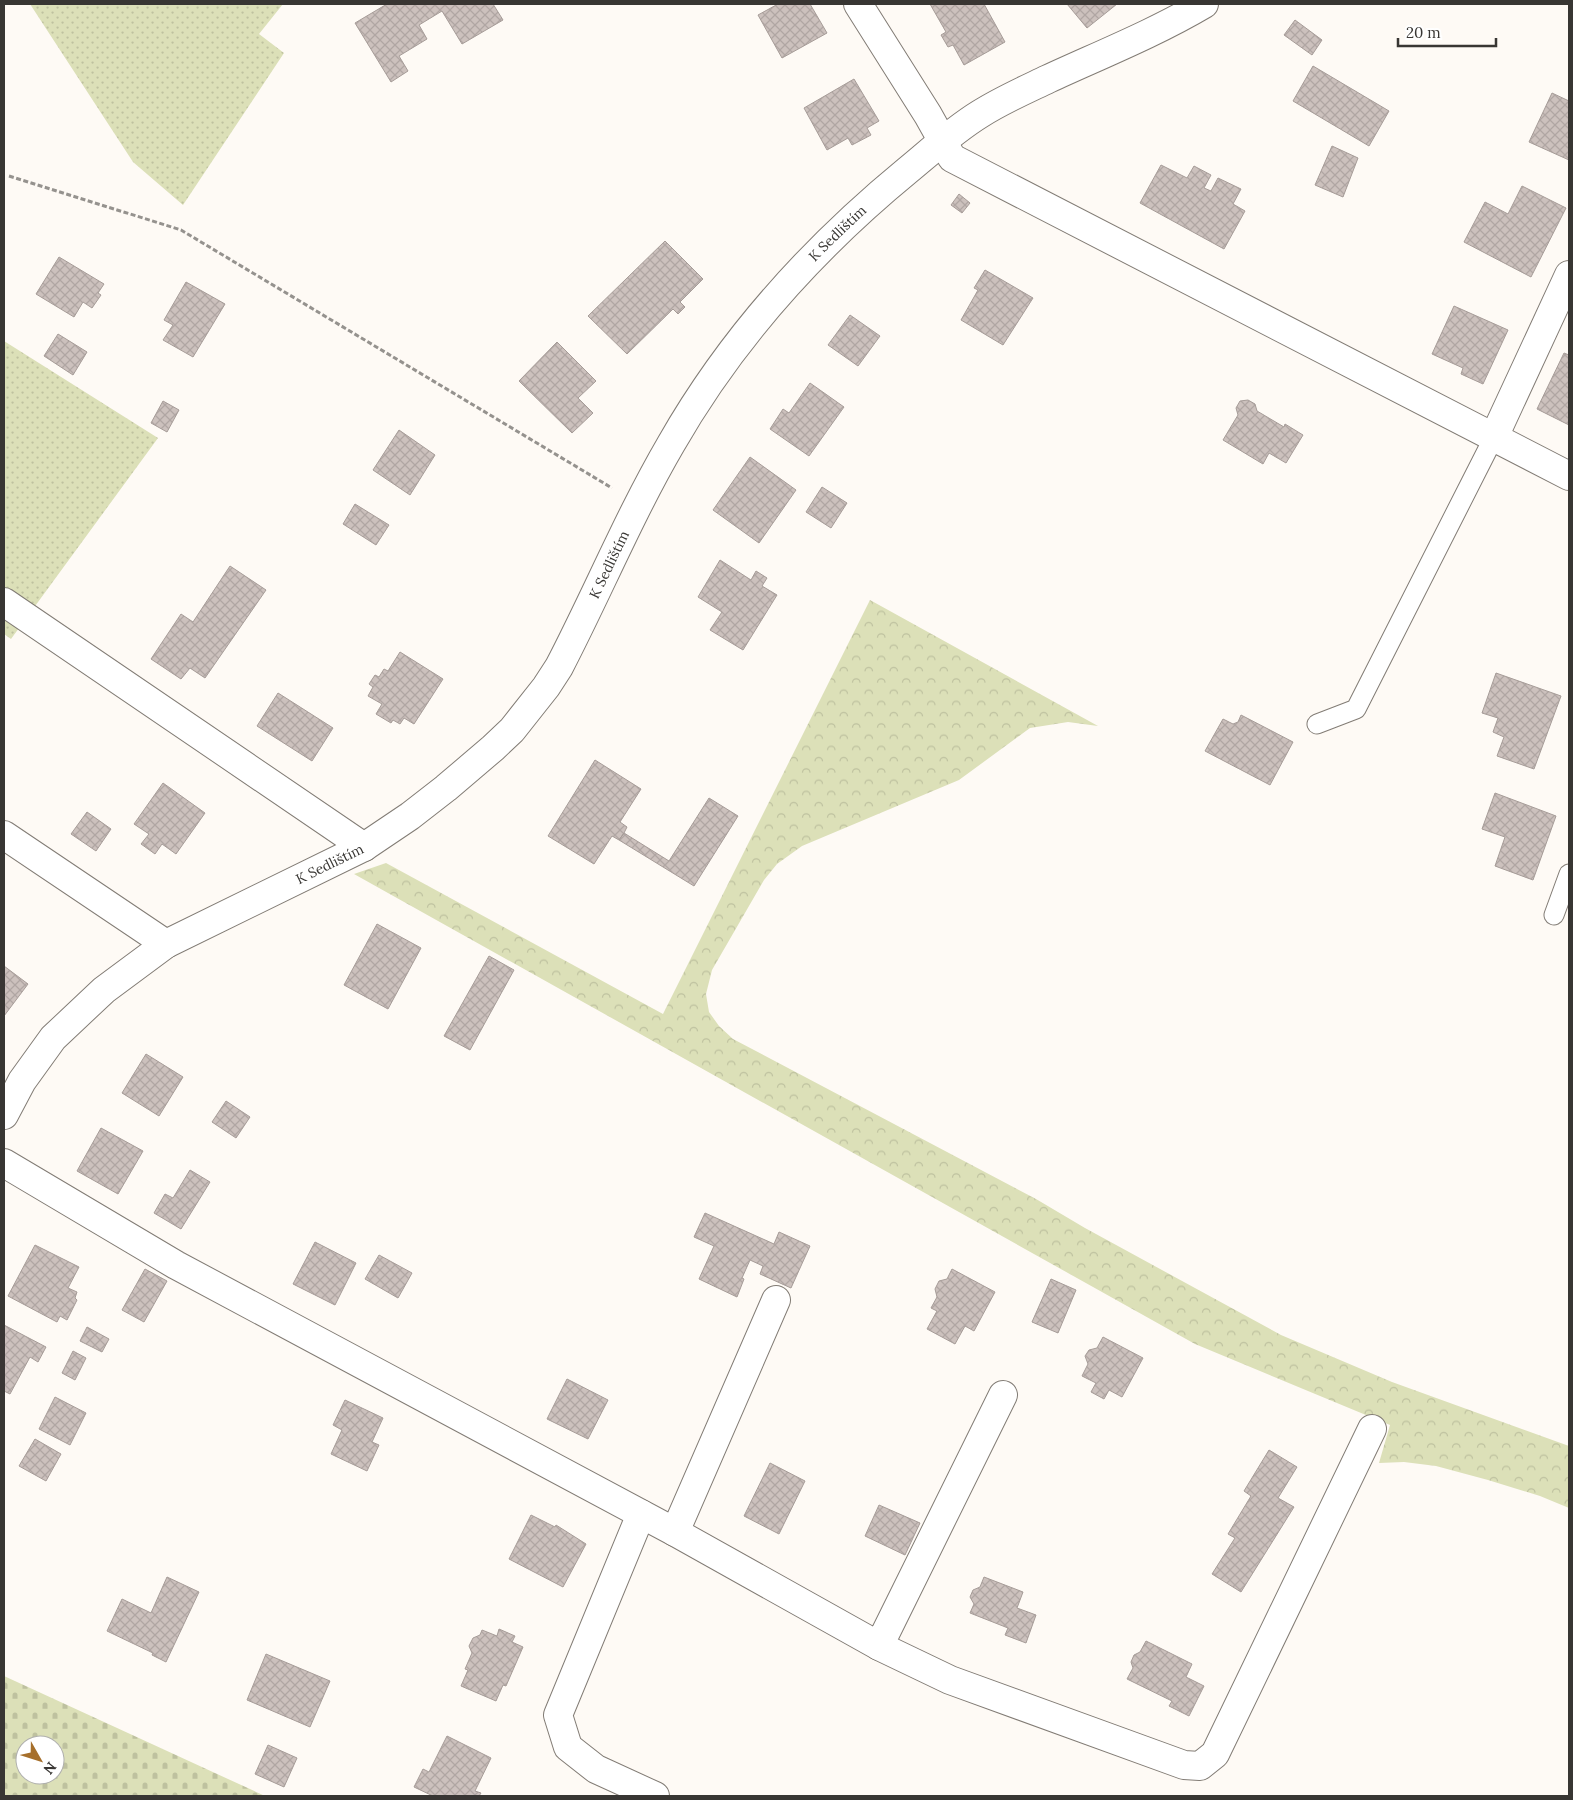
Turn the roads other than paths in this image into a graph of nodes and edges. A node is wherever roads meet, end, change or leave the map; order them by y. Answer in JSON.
{"nodes":[{"id":1,"x":858,"y":4,"type":"edge"},
{"id":2,"x":1204,"y":4,"type":"edge"},
{"id":3,"x":942,"y":142,"type":"junction"},
{"id":4,"x":1569,"y":275,"type":"edge"},
{"id":5,"x":1494,"y":437,"type":"junction"},
{"id":6,"x":1569,"y":476,"type":"edge"},
{"id":7,"x":4,"y":602,"type":"edge"},
{"id":8,"x":1317,"y":724,"type":"dead end"},
{"id":9,"x":4,"y":835,"type":"edge"},
{"id":10,"x":364,"y":847,"type":"junction"},
{"id":11,"x":1569,"y":874,"type":"edge"},
{"id":12,"x":1554,"y":915,"type":"dead end"},
{"id":13,"x":166,"y":944,"type":"junction"},
{"id":14,"x":6,"y":1104,"type":"edge"},
{"id":15,"x":4,"y":1163,"type":"edge"},
{"id":16,"x":776,"y":1300,"type":"dead end"},
{"id":17,"x":1003,"y":1395,"type":"dead end"},
{"id":18,"x":1372,"y":1429,"type":"dead end"},
{"id":19,"x":641,"y":1514,"type":"junction"},
{"id":20,"x":675,"y":1532,"type":"junction"},
{"id":21,"x":879,"y":1646,"type":"junction"},
{"id":22,"x":655,"y":1796,"type":"edge"}],
"edges":[{"from":1,"to":3,"type":"street"},
{"from":2,"to":3,"type":"street","name":"K Sedlištím"},
{"from":3,"to":5,"type":"street"},
{"from":3,"to":10,"type":"street","name":"K Sedlištím"},
{"from":4,"to":5,"type":"street"},
{"from":5,"to":6,"type":"street"},
{"from":5,"to":8,"type":"lane"},
{"from":7,"to":10,"type":"street"},
{"from":9,"to":13,"type":"street"},
{"from":10,"to":13,"type":"street","name":"K Sedlištím"},
{"from":11,"to":12,"type":"lane"},
{"from":13,"to":14,"type":"street","name":"K Sedlištím"},
{"from":15,"to":19,"type":"street"},
{"from":16,"to":20,"type":"street"},
{"from":17,"to":21,"type":"street"},
{"from":18,"to":21,"type":"street"},
{"from":19,"to":20,"type":"street"},
{"from":19,"to":22,"type":"street"},
{"from":20,"to":21,"type":"street"}]}
